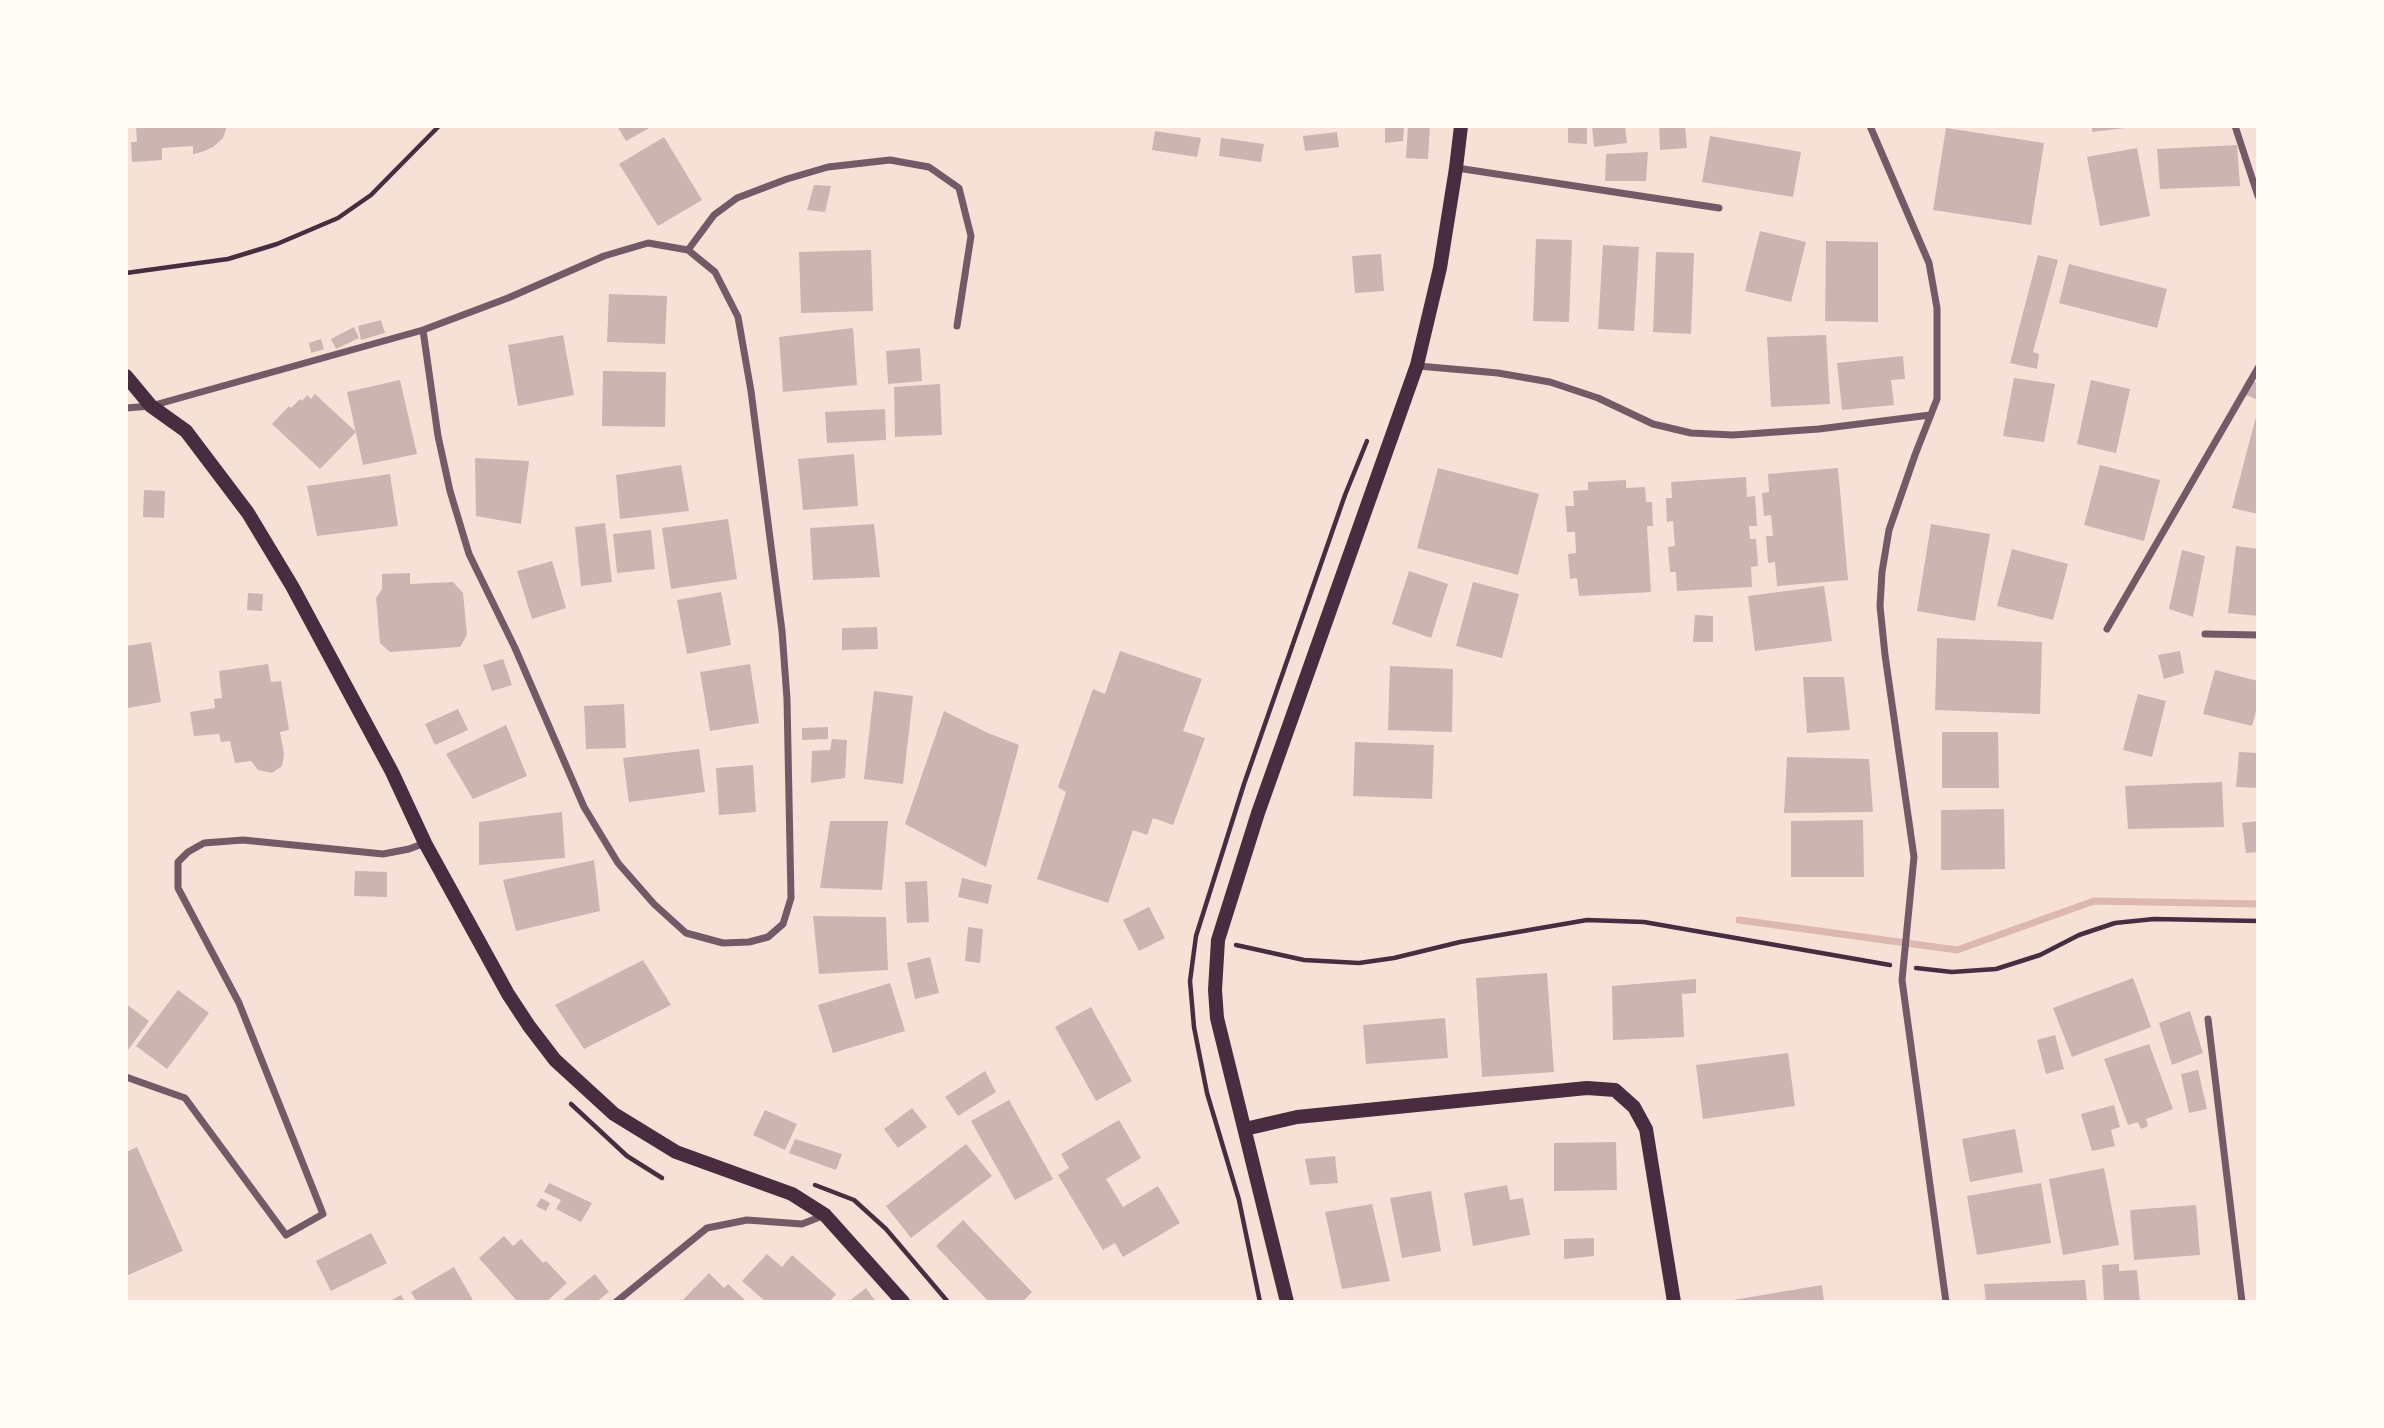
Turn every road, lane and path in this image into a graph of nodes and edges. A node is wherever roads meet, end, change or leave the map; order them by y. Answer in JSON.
{"nodes":[{"id":1,"x":439,"y":126,"type":"edge"},
{"id":2,"x":1461,"y":126,"type":"edge"},
{"id":3,"x":1870,"y":126,"type":"edge"},
{"id":4,"x":2235,"y":126,"type":"edge"},
{"id":5,"x":1456,"y":167,"type":"junction"},
{"id":6,"x":2258,"y":196,"type":"edge"},
{"id":7,"x":1719,"y":208,"type":"dead end"},
{"id":8,"x":688,"y":250,"type":"junction"},
{"id":9,"x":126,"y":273,"type":"edge"},
{"id":10,"x":957,"y":326,"type":"dead end"},
{"id":11,"x":423,"y":330,"type":"junction"},
{"id":12,"x":1417,"y":365,"type":"junction"},
{"id":13,"x":2258,"y":368,"type":"edge"},
{"id":14,"x":126,"y":376,"type":"edge"},
{"id":15,"x":151,"y":406,"type":"junction"},
{"id":16,"x":126,"y":408,"type":"edge"},
{"id":17,"x":1930,"y":415,"type":"junction"},
{"id":18,"x":2107,"y":629,"type":"dead end"},
{"id":19,"x":2205,"y":634,"type":"dead end"},
{"id":20,"x":2258,"y":635,"type":"edge"},
{"id":21,"x":425,"y":843,"type":"junction"},
{"id":22,"x":2258,"y":921,"type":"edge"},
{"id":23,"x":1218,"y":940,"type":"junction"},
{"id":24,"x":1897,"y":966,"type":"dead end"},
{"id":25,"x":1911,"y":968,"type":"dead end"},
{"id":26,"x":2208,"y":1019,"type":"dead end"},
{"id":27,"x":126,"y":1077,"type":"edge"},
{"id":28,"x":1245,"y":1129,"type":"junction"},
{"id":29,"x":825,"y":1215,"type":"junction"},
{"id":30,"x":616,"y":1302,"type":"edge"},
{"id":31,"x":903,"y":1302,"type":"edge"},
{"id":32,"x":1287,"y":1302,"type":"edge"},
{"id":33,"x":1674,"y":1302,"type":"edge"},
{"id":34,"x":1946,"y":1302,"type":"edge"},
{"id":35,"x":2242,"y":1302,"type":"edge"}],
"edges":[{"from":1,"to":9,"type":"path"},
{"from":2,"to":5,"type":"main road"},
{"from":3,"to":17,"type":"street"},
{"from":4,"to":6,"type":"street"},
{"from":5,"to":7,"type":"street"},
{"from":5,"to":12,"type":"main road"},
{"from":8,"to":10,"type":"street"},
{"from":8,"to":11,"type":"street"},
{"from":8,"to":11,"type":"street"},
{"from":11,"to":15,"type":"street"},
{"from":12,"to":17,"type":"street"},
{"from":12,"to":23,"type":"main road"},
{"from":13,"to":18,"type":"street"},
{"from":14,"to":15,"type":"main road"},
{"from":15,"to":16,"type":"street"},
{"from":15,"to":21,"type":"main road"},
{"from":17,"to":34,"type":"street"},
{"from":19,"to":20,"type":"street"},
{"from":21,"to":27,"type":"street"},
{"from":21,"to":29,"type":"main road"},
{"from":22,"to":25,"type":"path"},
{"from":23,"to":24,"type":"path"},
{"from":23,"to":28,"type":"main road"},
{"from":26,"to":35,"type":"street"},
{"from":28,"to":32,"type":"main road"},
{"from":28,"to":33,"type":"main road"},
{"from":29,"to":30,"type":"street"},
{"from":29,"to":31,"type":"main road"}]}
